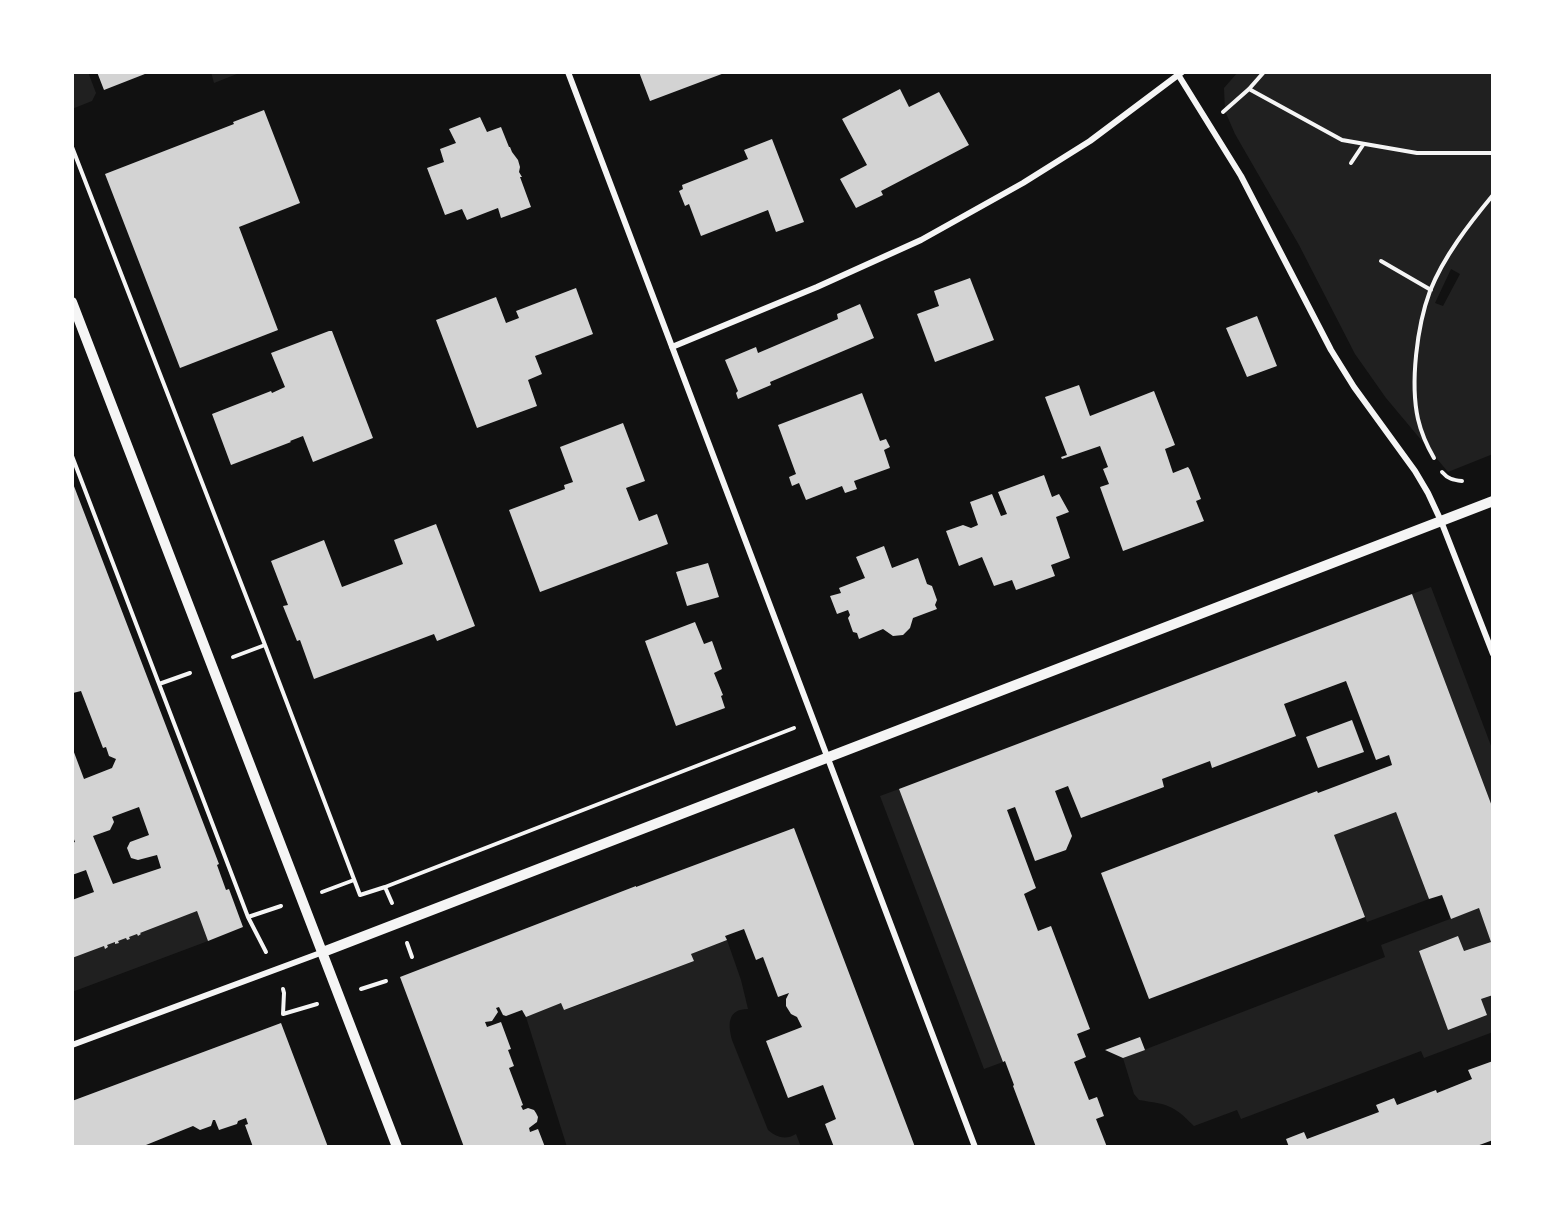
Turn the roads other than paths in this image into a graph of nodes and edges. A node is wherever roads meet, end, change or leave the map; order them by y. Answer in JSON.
{"nodes":[{"id":1,"x":568,"y":72,"type":"edge"},
{"id":2,"x":1181,"y":74,"type":"edge"},
{"id":3,"x":72,"y":302,"type":"edge"},
{"id":4,"x":672,"y":347,"type":"junction"},
{"id":5,"x":1493,"y":501,"type":"edge"},
{"id":6,"x":1441,"y":521,"type":"junction"},
{"id":7,"x":1493,"y":654,"type":"edge"},
{"id":8,"x":827,"y":758,"type":"junction"},
{"id":9,"x":323,"y":952,"type":"junction"},
{"id":10,"x":72,"y":1045,"type":"edge"},
{"id":11,"x":397,"y":1147,"type":"edge"},
{"id":12,"x":975,"y":1147,"type":"edge"}],
"edges":[{"from":1,"to":4,"type":"street"},
{"from":2,"to":4,"type":"street"},
{"from":2,"to":6,"type":"street"},
{"from":3,"to":9,"type":"street"},
{"from":4,"to":8,"type":"street"},
{"from":5,"to":6,"type":"street"},
{"from":6,"to":7,"type":"street"},
{"from":6,"to":8,"type":"street"},
{"from":8,"to":9,"type":"street"},
{"from":8,"to":12,"type":"street"},
{"from":9,"to":10,"type":"street"},
{"from":9,"to":11,"type":"street"}]}
